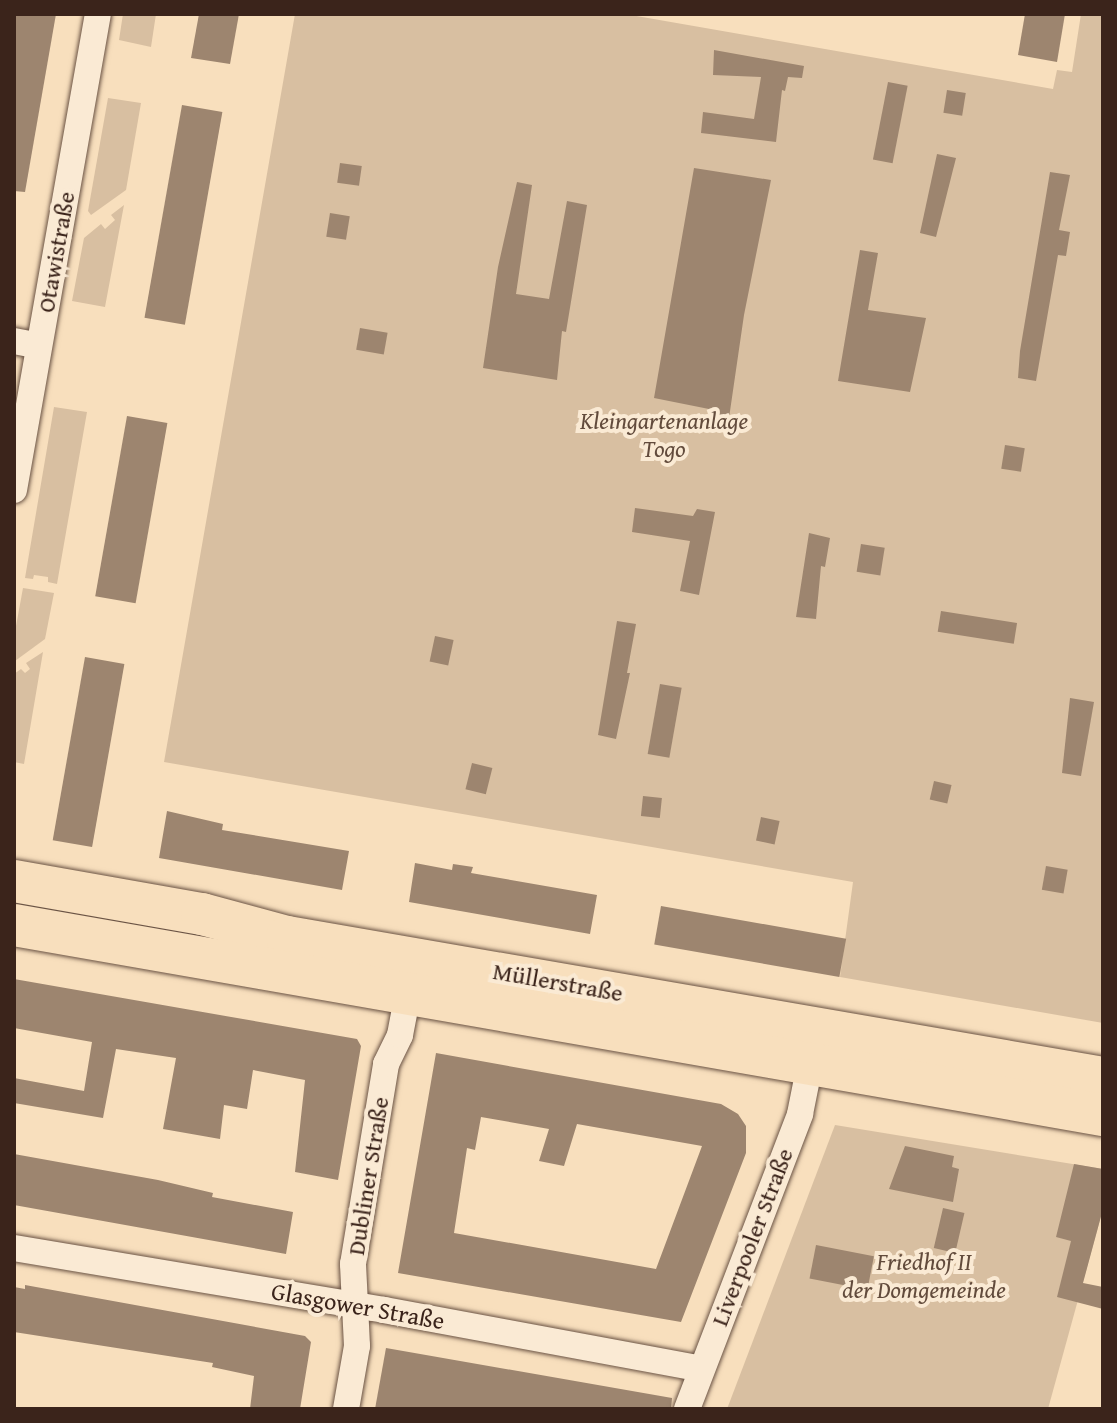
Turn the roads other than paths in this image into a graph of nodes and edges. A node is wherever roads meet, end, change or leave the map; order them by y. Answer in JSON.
{"nodes":[{"id":1,"x":98,"y":14,"type":"edge"},
{"id":2,"x":27,"y":343,"type":"edge"},
{"id":3,"x":14,"y":490,"type":"edge"},
{"id":4,"x":14,"y":881,"type":"edge"},
{"id":5,"x":14,"y":925,"type":"edge"},
{"id":6,"x":408,"y":993,"type":"junction"},
{"id":7,"x":810,"y":1064,"type":"junction"},
{"id":8,"x":1103,"y":1078,"type":"edge"},
{"id":9,"x":1103,"y":1115,"type":"edge"},
{"id":10,"x":14,"y":1248,"type":"edge"},
{"id":11,"x":355,"y":1305,"type":"junction"},
{"id":12,"x":701,"y":1369,"type":"junction"},
{"id":13,"x":346,"y":1409,"type":"edge"},
{"id":14,"x":687,"y":1409,"type":"edge"}],
"edges":[{"from":1,"to":2,"type":"street","name":"Otawistraße"},
{"from":2,"to":3,"type":"street","name":"Otawistraße"},
{"from":4,"to":8,"type":"main road","name":"Müllerstraße"},
{"from":5,"to":6,"type":"main road","name":"Müllerstraße"},
{"from":6,"to":7,"type":"main road","name":"Müllerstraße"},
{"from":6,"to":11,"type":"street","name":"Dubliner Straße"},
{"from":7,"to":9,"type":"main road","name":"Müllerstraße"},
{"from":7,"to":12,"type":"street","name":"Liverpooler Straße"},
{"from":10,"to":11,"type":"street","name":"Glasgower Straße"},
{"from":11,"to":12,"type":"street","name":"Glasgower Straße"},
{"from":11,"to":13,"type":"street","name":"Dubliner Straße"},
{"from":12,"to":14,"type":"street","name":"Liverpooler Straße"}]}
